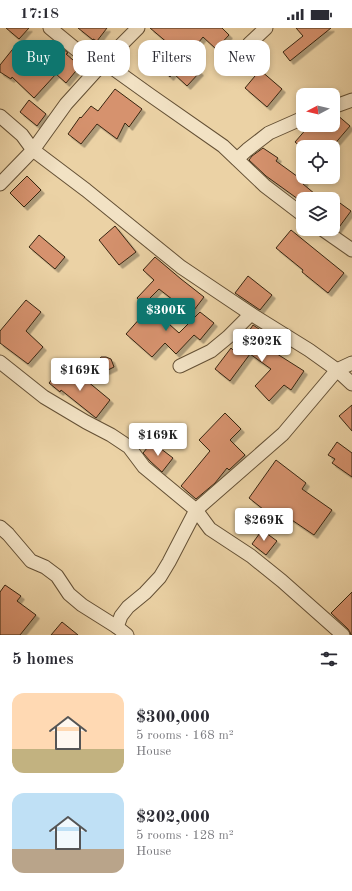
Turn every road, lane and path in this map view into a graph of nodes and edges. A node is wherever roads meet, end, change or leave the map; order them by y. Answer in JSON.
{"nodes":[{"id":1,"x":50,"y":28,"type":"edge"},
{"id":2,"x":138,"y":28,"type":"edge"},
{"id":3,"x":266,"y":28,"type":"edge"},
{"id":4,"x":126,"y":40,"type":"edge"},
{"id":5,"x":253,"y":40,"type":"edge"},
{"id":6,"x":73,"y":47,"type":"edge"},
{"id":7,"x":91,"y":76,"type":"edge"},
{"id":8,"x":124,"y":76,"type":"edge"},
{"id":9,"x":352,"y":100,"type":"edge"},
{"id":10,"x":340,"y":104,"type":"edge"},
{"id":11,"x":0,"y":116,"type":"edge"},
{"id":12,"x":296,"y":121,"type":"edge"},
{"id":13,"x":33,"y":150,"type":"junction"},
{"id":14,"x":237,"y":159,"type":"junction"},
{"id":15,"x":0,"y":184,"type":"edge"},
{"id":16,"x":296,"y":210,"type":"edge"},
{"id":17,"x":332,"y":236,"type":"edge"},
{"id":18,"x":352,"y":250,"type":"edge"},
{"id":19,"x":251,"y":314,"type":"junction"},
{"id":20,"x":0,"y":362,"type":"edge"},
{"id":21,"x":352,"y":363,"type":"edge"},
{"id":22,"x":180,"y":366,"type":"dead end"},
{"id":23,"x":337,"y":370,"type":"junction"},
{"id":24,"x":352,"y":384,"type":"edge"},
{"id":25,"x":196,"y":510,"type":"junction"},
{"id":26,"x":0,"y":527,"type":"edge"},
{"id":27,"x":122,"y":631,"type":"edge"},
{"id":28,"x":343,"y":635,"type":"edge"}],
"edges":[{"from":1,"to":6,"type":"street"},
{"from":2,"to":4,"type":"street"},
{"from":3,"to":5,"type":"street"},
{"from":7,"to":13,"type":"street"},
{"from":8,"to":14,"type":"street"},
{"from":9,"to":10,"type":"street"},
{"from":11,"to":13,"type":"street"},
{"from":12,"to":14,"type":"street"},
{"from":13,"to":15,"type":"street"},
{"from":13,"to":19,"type":"street"},
{"from":14,"to":16,"type":"street"},
{"from":17,"to":18,"type":"street"},
{"from":19,"to":22,"type":"street"},
{"from":19,"to":23,"type":"street"},
{"from":20,"to":25,"type":"street"},
{"from":21,"to":23,"type":"street"},
{"from":23,"to":24,"type":"street"},
{"from":23,"to":25,"type":"street"},
{"from":25,"to":27,"type":"street"},
{"from":25,"to":28,"type":"street"},
{"from":26,"to":27,"type":"street"}]}
